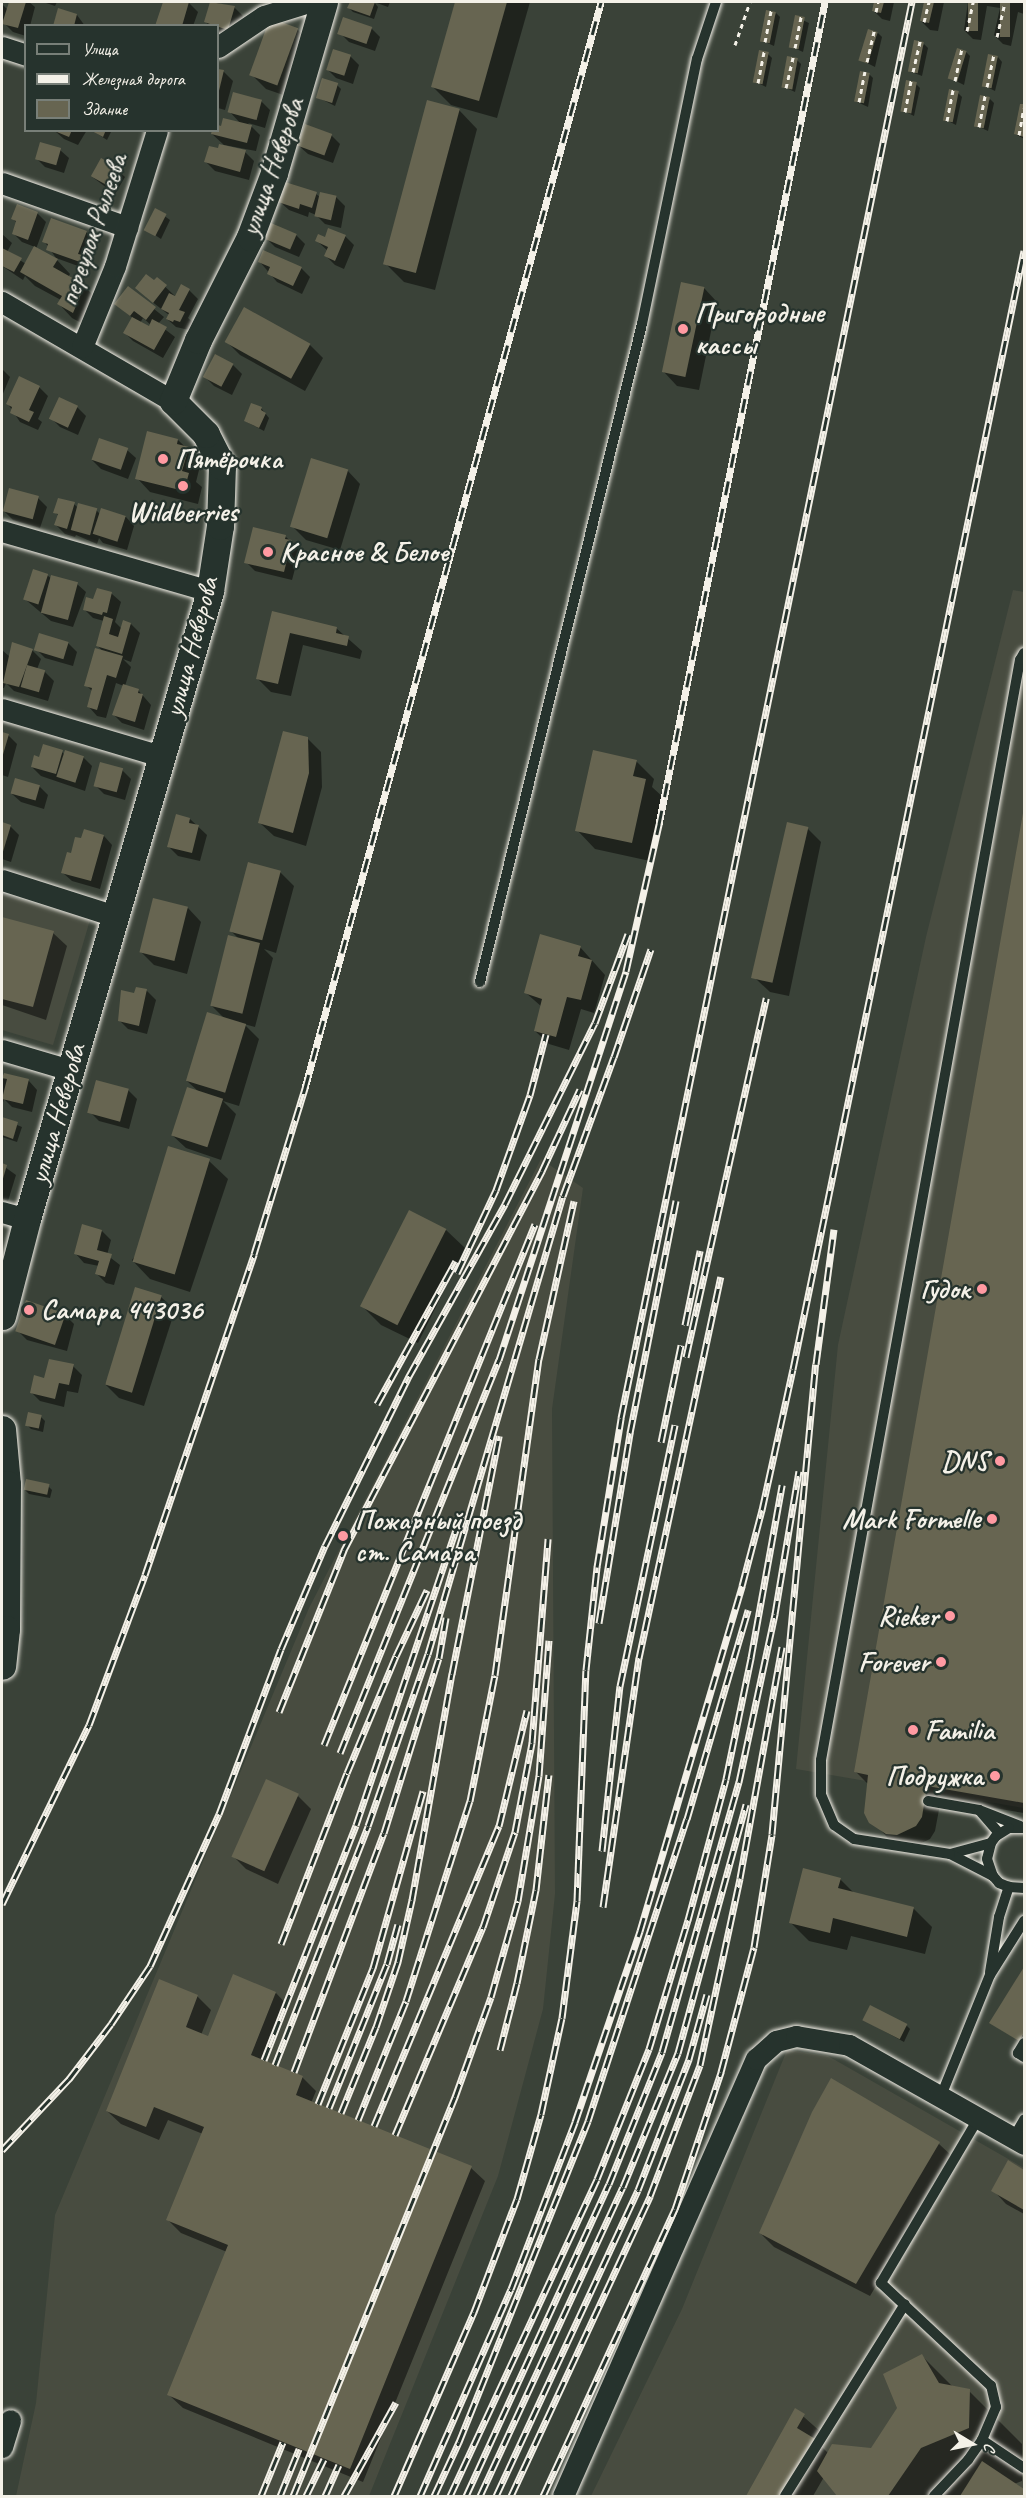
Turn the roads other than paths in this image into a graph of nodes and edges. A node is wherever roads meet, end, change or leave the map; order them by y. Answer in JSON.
{"nodes":[{"id":1,"x":309,"y":2,"type":"edge"},
{"id":2,"x":324,"y":2,"type":"edge"},
{"id":3,"x":716,"y":2,"type":"edge"},
{"id":4,"x":219,"y":46,"type":"edge"},
{"id":5,"x":2,"y":47,"type":"edge"},
{"id":6,"x":24,"y":54,"type":"edge"},
{"id":7,"x":156,"y":132,"type":"edge"},
{"id":8,"x":2,"y":183,"type":"edge"},
{"id":9,"x":127,"y":227,"type":"junction"},
{"id":10,"x":2,"y":302,"type":"edge"},
{"id":11,"x":81,"y":348,"type":"junction"},
{"id":12,"x":173,"y":401,"type":"junction"},
{"id":13,"x":2,"y":531,"type":"edge"},
{"id":14,"x":210,"y":591,"type":"junction"},
{"id":15,"x":1024,"y":653,"type":"edge"},
{"id":16,"x":2,"y":709,"type":"edge"},
{"id":17,"x":161,"y":756,"type":"junction"},
{"id":18,"x":2,"y":880,"type":"edge"},
{"id":19,"x":116,"y":916,"type":"junction"},
{"id":20,"x":480,"y":982,"type":"dead end"},
{"id":21,"x":2,"y":1050,"type":"edge"},
{"id":22,"x":70,"y":1070,"type":"junction"},
{"id":23,"x":14,"y":1216,"type":"edge"},
{"id":24,"x":2,"y":1316,"type":"edge"},
{"id":25,"x":2,"y":1429,"type":"edge"},
{"id":26,"x":4,"y":1629,"type":"edge"},
{"id":27,"x":2,"y":1666,"type":"edge"},
{"id":28,"x":928,"y":1801,"type":"dead end"},
{"id":29,"x":979,"y":1810,"type":"junction"},
{"id":30,"x":1024,"y":1827,"type":"edge"},
{"id":31,"x":999,"y":1833,"type":"junction"},
{"id":32,"x":991,"y":1843,"type":"junction"},
{"id":33,"x":950,"y":1854,"type":"junction"},
{"id":34,"x":993,"y":1875,"type":"junction"},
{"id":35,"x":1009,"y":1887,"type":"junction"},
{"id":36,"x":1024,"y":1888,"type":"edge"},
{"id":37,"x":1024,"y":1921,"type":"edge"},
{"id":38,"x":990,"y":1975,"type":"junction"},
{"id":39,"x":1024,"y":2043,"type":"edge"},
{"id":40,"x":1024,"y":2057,"type":"edge"},
{"id":41,"x":941,"y":2096,"type":"junction"},
{"id":42,"x":979,"y":2117,"type":"junction"},
{"id":43,"x":1021,"y":2134,"type":"edge"},
{"id":44,"x":905,"y":2304,"type":"junction"},
{"id":45,"x":10,"y":2420,"type":"dead end"},
{"id":46,"x":982,"y":2440,"type":"junction"},
{"id":47,"x":2,"y":2447,"type":"edge"},
{"id":48,"x":1024,"y":2468,"type":"edge"},
{"id":49,"x":563,"y":2496,"type":"edge"},
{"id":50,"x":785,"y":2496,"type":"edge"},
{"id":51,"x":934,"y":2496,"type":"edge"}],
"edges":[{"from":1,"to":4,"type":"street"},
{"from":2,"to":12,"type":"street","name":"улица Неверова"},
{"from":3,"to":20,"type":"lane"},
{"from":5,"to":6,"type":"street"},
{"from":7,"to":9,"type":"street","name":"переулок Рылеева"},
{"from":8,"to":9,"type":"street"},
{"from":9,"to":11,"type":"street","name":"переулок Рылеева"},
{"from":10,"to":11,"type":"street"},
{"from":11,"to":12,"type":"street"},
{"from":12,"to":14,"type":"street","name":"улица Неверова"},
{"from":13,"to":14,"type":"street"},
{"from":14,"to":17,"type":"street","name":"улица Неверова"},
{"from":15,"to":33,"type":"lane"},
{"from":16,"to":17,"type":"street"},
{"from":17,"to":19,"type":"street","name":"улица Неверова"},
{"from":18,"to":19,"type":"street"},
{"from":19,"to":22,"type":"street","name":"улица Неверова"},
{"from":21,"to":22,"type":"street"},
{"from":22,"to":23,"type":"street","name":"улица Неверова"},
{"from":23,"to":24,"type":"street","name":"улица Неверова"},
{"from":25,"to":26,"type":"street"},
{"from":26,"to":27,"type":"street"},
{"from":28,"to":29,"type":"lane"},
{"from":29,"to":30,"type":"lane"},
{"from":29,"to":31,"type":"lane"},
{"from":30,"to":31,"type":"lane"},
{"from":31,"to":32,"type":"lane"},
{"from":32,"to":33,"type":"lane"},
{"from":32,"to":34,"type":"lane"},
{"from":33,"to":34,"type":"lane"},
{"from":34,"to":35,"type":"lane"},
{"from":35,"to":36,"type":"lane"},
{"from":35,"to":38,"type":"lane"},
{"from":37,"to":38,"type":"lane"},
{"from":38,"to":41,"type":"lane"},
{"from":39,"to":40,"type":"lane"},
{"from":41,"to":42,"type":"street"},
{"from":41,"to":49,"type":"street"},
{"from":42,"to":43,"type":"street"},
{"from":42,"to":44,"type":"lane"},
{"from":44,"to":46,"type":"lane"},
{"from":44,"to":50,"type":"lane"},
{"from":45,"to":47,"type":"street"},
{"from":46,"to":48,"type":"lane"},
{"from":46,"to":51,"type":"lane"}]}
